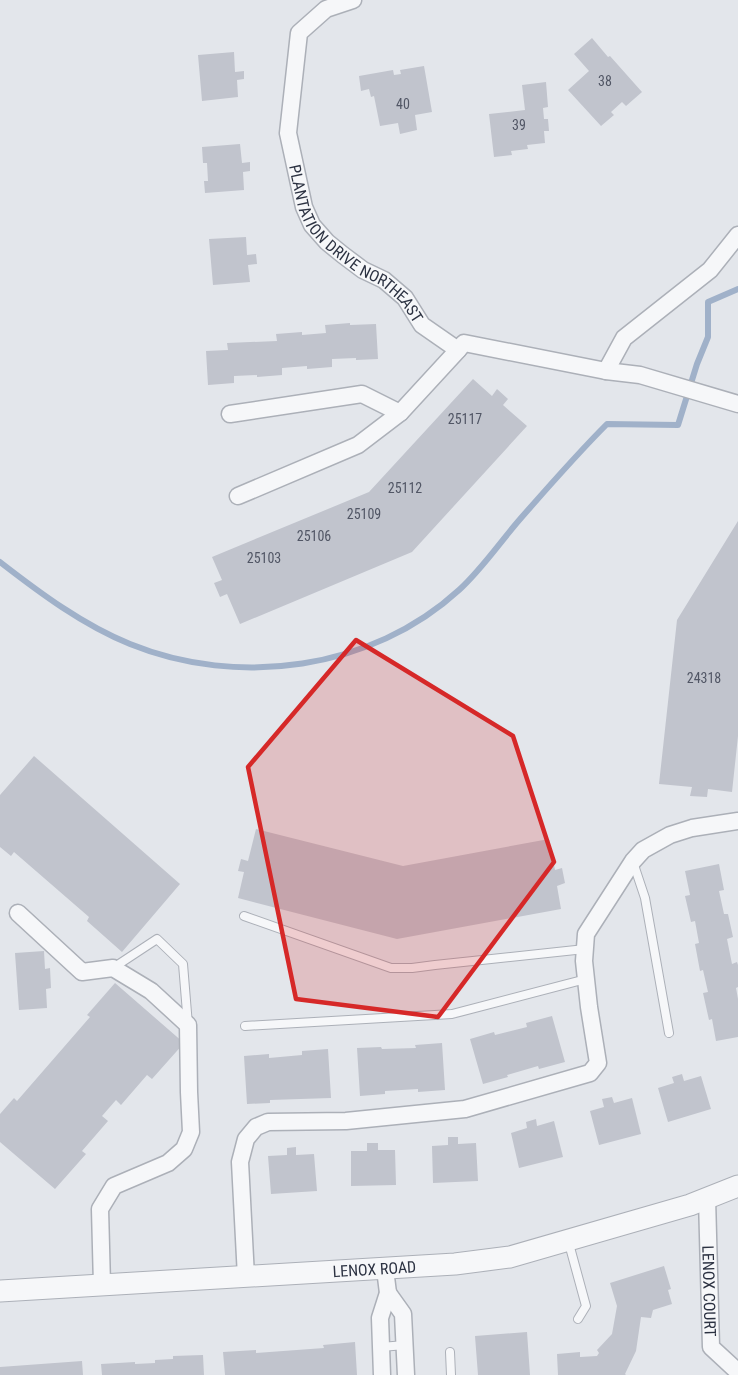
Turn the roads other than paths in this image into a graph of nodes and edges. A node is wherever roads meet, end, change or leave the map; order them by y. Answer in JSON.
{"nodes":[{"id":1,"x":353,"y":0,"type":"edge"},
{"id":2,"x":738,"y":235,"type":"edge"},
{"id":3,"x":458,"y":350,"type":"junction"},
{"id":4,"x":606,"y":371,"type":"junction"},
{"id":5,"x":736,"y":403,"type":"edge"},
{"id":6,"x":400,"y":412,"type":"junction"},
{"id":7,"x":230,"y":414,"type":"dead end"},
{"id":8,"x":238,"y":496,"type":"dead end"},
{"id":9,"x":738,"y":821,"type":"edge"},
{"id":10,"x":633,"y":861,"type":"junction"},
{"id":11,"x":18,"y":913,"type":"dead end"},
{"id":12,"x":244,"y":916,"type":"dead end"},
{"id":13,"x":585,"y":949,"type":"junction"},
{"id":14,"x":113,"y":968,"type":"junction"},
{"id":15,"x":586,"y":979,"type":"junction"},
{"id":16,"x":188,"y":1025,"type":"junction"},
{"id":17,"x":245,"y":1026,"type":"dead end"},
{"id":18,"x":669,"y":1033,"type":"dead end"},
{"id":19,"x":738,"y":1186,"type":"edge"},
{"id":20,"x":706,"y":1198,"type":"junction"},
{"id":21,"x":568,"y":1240,"type":"junction"},
{"id":22,"x":385,"y":1269,"type":"junction"},
{"id":23,"x":246,"y":1277,"type":"junction"},
{"id":24,"x":102,"y":1285,"type":"junction"},
{"id":25,"x":0,"y":1291,"type":"edge"},
{"id":26,"x":388,"y":1293,"type":"junction"},
{"id":27,"x":578,"y":1318,"type":"dead end"},
{"id":28,"x":405,"y":1345,"type":"junction"},
{"id":29,"x":381,"y":1347,"type":"junction"},
{"id":30,"x":450,"y":1352,"type":"dead end"},
{"id":31,"x":738,"y":1372,"type":"edge"},
{"id":32,"x":382,"y":1375,"type":"edge"},
{"id":33,"x":406,"y":1375,"type":"edge"},
{"id":34,"x":452,"y":1375,"type":"edge"}],
"edges":[{"from":1,"to":3,"type":"street","name":"PLANTATION DRIVE NORTHEAST"},
{"from":2,"to":4,"type":"street"},
{"from":3,"to":4,"type":"street"},
{"from":3,"to":6,"type":"street"},
{"from":4,"to":5,"type":"street"},
{"from":6,"to":7,"type":"street"},
{"from":6,"to":8,"type":"street"},
{"from":9,"to":10,"type":"street"},
{"from":10,"to":13,"type":"street"},
{"from":10,"to":18,"type":"lane"},
{"from":11,"to":14,"type":"street"},
{"from":12,"to":13,"type":"lane"},
{"from":13,"to":15,"type":"street"},
{"from":14,"to":16,"type":"street"},
{"from":14,"to":16,"type":"lane"},
{"from":15,"to":17,"type":"lane"},
{"from":15,"to":23,"type":"street"},
{"from":16,"to":24,"type":"street"},
{"from":19,"to":20,"type":"street","name":"LENOX ROAD"},
{"from":20,"to":21,"type":"street","name":"LENOX ROAD"},
{"from":20,"to":31,"type":"street","name":"LENOX COURT"},
{"from":21,"to":22,"type":"street","name":"LENOX ROAD"},
{"from":21,"to":27,"type":"lane"},
{"from":22,"to":23,"type":"street","name":"LENOX ROAD"},
{"from":22,"to":26,"type":"street"},
{"from":23,"to":24,"type":"street","name":"LENOX ROAD"},
{"from":24,"to":25,"type":"street","name":"LENOX ROAD"},
{"from":26,"to":28,"type":"street"},
{"from":26,"to":29,"type":"street"},
{"from":28,"to":29,"type":"lane"},
{"from":28,"to":33,"type":"street"},
{"from":29,"to":32,"type":"street"},
{"from":30,"to":34,"type":"lane"}]}
